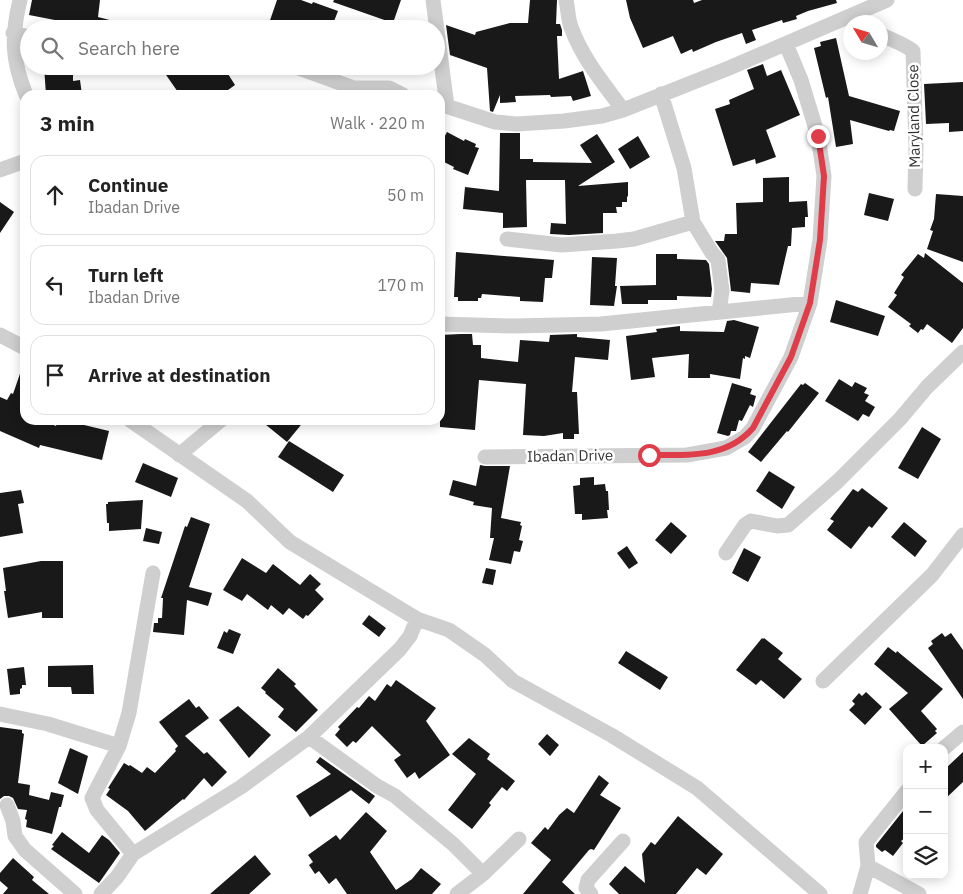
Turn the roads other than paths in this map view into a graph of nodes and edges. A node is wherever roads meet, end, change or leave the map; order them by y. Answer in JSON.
{"nodes":[{"id":1,"x":20,"y":0,"type":"edge"},
{"id":2,"x":433,"y":0,"type":"edge"},
{"id":3,"x":566,"y":0,"type":"edge"},
{"id":4,"x":887,"y":0,"type":"edge"},
{"id":5,"x":858,"y":12,"type":"edge"},
{"id":6,"x":435,"y":20,"type":"edge"},
{"id":7,"x":13,"y":33,"type":"junction"},
{"id":8,"x":20,"y":35,"type":"edge"},
{"id":9,"x":888,"y":38,"type":"edge"},
{"id":10,"x":786,"y":44,"type":"junction"},
{"id":11,"x":318,"y":75,"type":"edge"},
{"id":12,"x":440,"y":75,"type":"edge"},
{"id":13,"x":24,"y":90,"type":"edge"},
{"id":14,"x":393,"y":90,"type":"edge"},
{"id":15,"x":442,"y":90,"type":"edge"},
{"id":16,"x":661,"y":94,"type":"junction"},
{"id":17,"x":445,"y":106,"type":"edge"},
{"id":18,"x":623,"y":110,"type":"junction"},
{"id":19,"x":20,"y":163,"type":"edge"},
{"id":20,"x":0,"y":170,"type":"edge"},
{"id":21,"x":915,"y":189,"type":"dead end"},
{"id":22,"x":694,"y":222,"type":"junction"},
{"id":23,"x":507,"y":239,"type":"dead end"},
{"id":24,"x":810,"y":303,"type":"junction"},
{"id":25,"x":719,"y":312,"type":"junction"},
{"id":26,"x":445,"y":324,"type":"edge"},
{"id":27,"x":0,"y":335,"type":"edge"},
{"id":28,"x":20,"y":345,"type":"edge"},
{"id":29,"x":963,"y":352,"type":"edge"},
{"id":30,"x":137,"y":425,"type":"edge"},
{"id":31,"x":215,"y":425,"type":"edge"},
{"id":32,"x":180,"y":455,"type":"junction"},
{"id":33,"x":485,"y":457,"type":"dead end"},
{"id":34,"x":963,"y":535,"type":"edge"},
{"id":35,"x":726,"y":553,"type":"dead end"},
{"id":36,"x":153,"y":573,"type":"dead end"},
{"id":37,"x":417,"y":619,"type":"junction"},
{"id":38,"x":823,"y":681,"type":"dead end"},
{"id":39,"x":0,"y":714,"type":"edge"},
{"id":40,"x":963,"y":732,"type":"edge"},
{"id":41,"x":309,"y":737,"type":"junction"},
{"id":42,"x":948,"y":745,"type":"edge"},
{"id":43,"x":119,"y":746,"type":"junction"},
{"id":44,"x":903,"y":796,"type":"edge"},
{"id":45,"x":7,"y":805,"type":"dead end"},
{"id":46,"x":519,"y":839,"type":"dead end"},
{"id":47,"x":623,"y":841,"type":"dead end"},
{"id":48,"x":133,"y":854,"type":"junction"},
{"id":49,"x":868,"y":866,"type":"junction"},
{"id":50,"x":483,"y":874,"type":"junction"},
{"id":51,"x":75,"y":894,"type":"edge"},
{"id":52,"x":100,"y":894,"type":"edge"},
{"id":53,"x":457,"y":894,"type":"edge"},
{"id":54,"x":591,"y":894,"type":"edge"},
{"id":55,"x":820,"y":894,"type":"edge"},
{"id":56,"x":860,"y":894,"type":"edge"},
{"id":57,"x":919,"y":894,"type":"edge"}],
"edges":[{"from":1,"to":7,"type":"street"},
{"from":2,"to":6,"type":"street"},
{"from":3,"to":18,"type":"street"},
{"from":4,"to":5,"type":"street"},
{"from":5,"to":10,"type":"street"},
{"from":7,"to":8,"type":"street"},
{"from":7,"to":13,"type":"street"},
{"from":9,"to":21,"type":"street","name":"Maryland Close"},
{"from":10,"to":16,"type":"street"},
{"from":10,"to":24,"type":"street","name":"Ibadan Drive"},
{"from":11,"to":14,"type":"street"},
{"from":12,"to":15,"type":"street"},
{"from":16,"to":18,"type":"street"},
{"from":16,"to":22,"type":"street"},
{"from":17,"to":18,"type":"street"},
{"from":19,"to":20,"type":"street"},
{"from":22,"to":23,"type":"street"},
{"from":22,"to":25,"type":"street"},
{"from":24,"to":25,"type":"street"},
{"from":24,"to":33,"type":"street","name":"Ibadan Drive"},
{"from":25,"to":26,"type":"street"},
{"from":27,"to":28,"type":"street"},
{"from":29,"to":35,"type":"street"},
{"from":30,"to":32,"type":"street"},
{"from":31,"to":32,"type":"street"},
{"from":32,"to":37,"type":"street"},
{"from":34,"to":38,"type":"street"},
{"from":36,"to":43,"type":"street"},
{"from":37,"to":41,"type":"street"},
{"from":37,"to":55,"type":"street"},
{"from":39,"to":43,"type":"street"},
{"from":40,"to":42,"type":"street"},
{"from":41,"to":48,"type":"street"},
{"from":41,"to":50,"type":"street"},
{"from":43,"to":48,"type":"street"},
{"from":44,"to":49,"type":"street"},
{"from":45,"to":51,"type":"street"},
{"from":46,"to":50,"type":"street"},
{"from":47,"to":54,"type":"street"},
{"from":48,"to":52,"type":"street"},
{"from":49,"to":56,"type":"street"},
{"from":49,"to":57,"type":"street"},
{"from":50,"to":53,"type":"street"}]}
